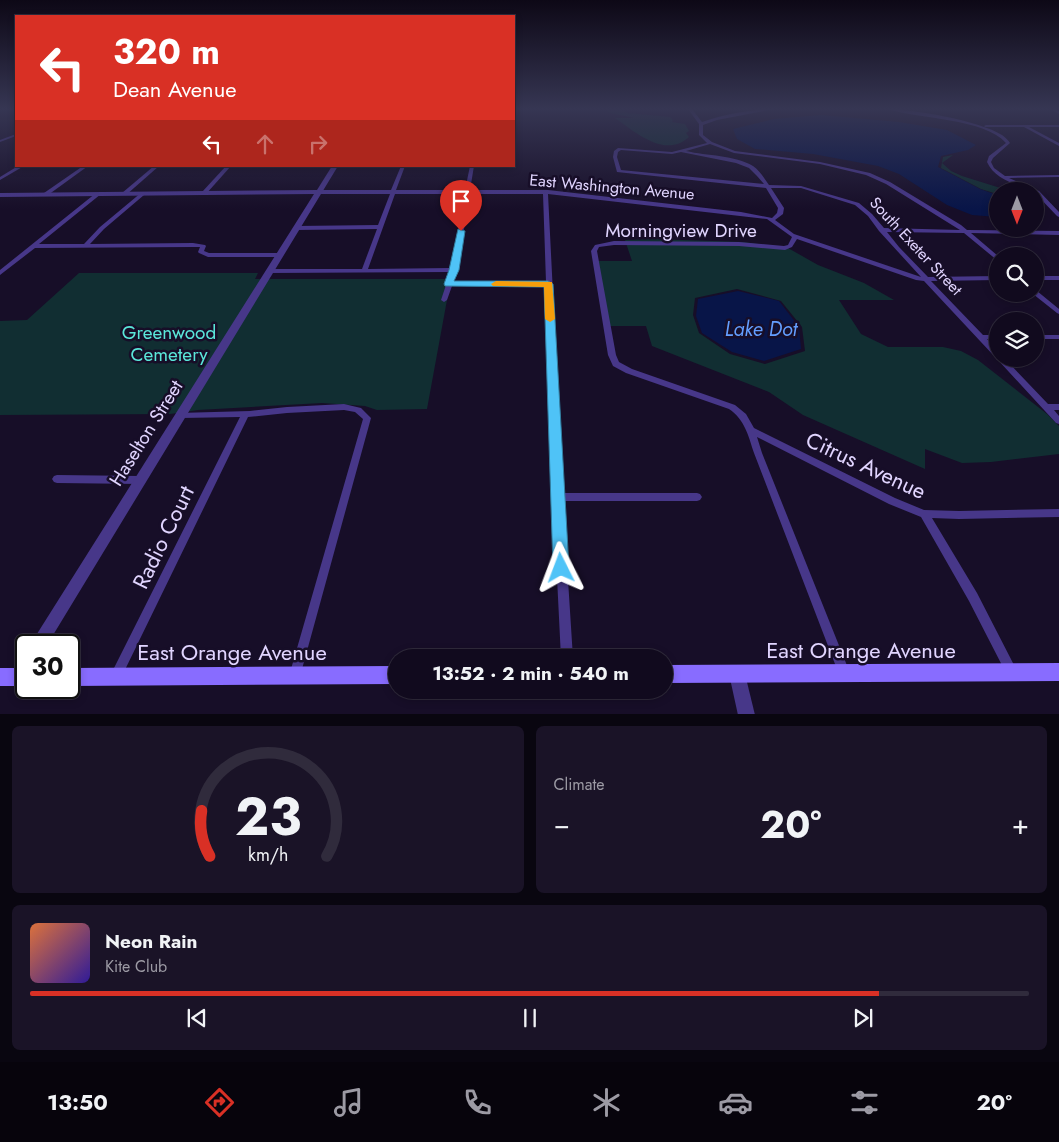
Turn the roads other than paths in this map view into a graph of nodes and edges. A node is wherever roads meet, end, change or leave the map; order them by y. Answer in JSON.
{"nodes":[{"id":1,"x":1007,"y":142,"type":"edge"},
{"id":2,"x":710,"y":143,"type":"joint"},
{"id":3,"x":683,"y":151,"type":"junction"},
{"id":4,"x":20,"y":167,"type":"edge"},
{"id":5,"x":85,"y":167,"type":"edge"},
{"id":6,"x":156,"y":167,"type":"edge"},
{"id":7,"x":228,"y":167,"type":"edge"},
{"id":8,"x":334,"y":167,"type":"edge"},
{"id":9,"x":403,"y":167,"type":"edge"},
{"id":10,"x":472,"y":167,"type":"edge"},
{"id":11,"x":1059,"y":176,"type":"edge"},
{"id":12,"x":1005,"y":177,"type":"junction"},
{"id":13,"x":0,"y":179,"type":"edge"},
{"id":14,"x":766,"y":186,"type":"junction"},
{"id":15,"x":318,"y":192,"type":"junction"},
{"id":16,"x":393,"y":192,"type":"junction"},
{"id":17,"x":468,"y":192,"type":"junction"},
{"id":18,"x":545,"y":192,"type":"junction"},
{"id":19,"x":204,"y":193,"type":"junction"},
{"id":20,"x":46,"y":194,"type":"junction"},
{"id":21,"x":98,"y":194,"type":"junction"},
{"id":22,"x":124,"y":194,"type":"junction"},
{"id":23,"x":142,"y":194,"type":"junction"},
{"id":24,"x":0,"y":195,"type":"edge"},
{"id":25,"x":1059,"y":214,"type":"edge"},
{"id":26,"x":772,"y":220,"type":"junction"},
{"id":27,"x":380,"y":227,"type":"junction"},
{"id":28,"x":296,"y":228,"type":"junction"},
{"id":29,"x":881,"y":230,"type":"junction"},
{"id":30,"x":967,"y":232,"type":"junction"},
{"id":31,"x":1052,"y":233,"type":"junction"},
{"id":32,"x":1059,"y":233,"type":"edge"},
{"id":33,"x":796,"y":236,"type":"junction"},
{"id":34,"x":1059,"y":238,"type":"edge"},
{"id":35,"x":33,"y":246,"type":"junction"},
{"id":36,"x":86,"y":246,"type":"junction"},
{"id":37,"x":989,"y":251,"type":"edge"},
{"id":38,"x":280,"y":255,"type":"junction"},
{"id":39,"x":454,"y":270,"type":"junction"},
{"id":40,"x":269,"y":271,"type":"junction"},
{"id":41,"x":364,"y":271,"type":"junction"},
{"id":42,"x":0,"y":273,"type":"edge"},
{"id":43,"x":926,"y":278,"type":"junction"},
{"id":44,"x":989,"y":278,"type":"edge"},
{"id":45,"x":1044,"y":278,"type":"edge"},
{"id":46,"x":1059,"y":278,"type":"edge"},
{"id":47,"x":448,"y":284,"type":"junction"},
{"id":48,"x":548,"y":284,"type":"junction"},
{"id":49,"x":444,"y":300,"type":"dead end"},
{"id":50,"x":1044,"y":300,"type":"edge"},
{"id":51,"x":1059,"y":312,"type":"edge"},
{"id":52,"x":1044,"y":337,"type":"edge"},
{"id":53,"x":1059,"y":337,"type":"edge"},
{"id":54,"x":982,"y":338,"type":"junction"},
{"id":55,"x":989,"y":338,"type":"edge"},
{"id":56,"x":989,"y":345,"type":"edge"},
{"id":57,"x":1008,"y":367,"type":"edge"},
{"id":58,"x":1046,"y":407,"type":"junction"},
{"id":59,"x":1059,"y":408,"type":"edge"},
{"id":60,"x":181,"y":415,"type":"junction"},
{"id":61,"x":245,"y":415,"type":"junction"},
{"id":62,"x":1059,"y":421,"type":"edge"},
{"id":63,"x":751,"y":430,"type":"junction"},
{"id":64,"x":57,"y":479,"type":"dead end"},
{"id":65,"x":140,"y":480,"type":"junction"},
{"id":66,"x":558,"y":496,"type":"junction"},
{"id":67,"x":697,"y":497,"type":"dead end"},
{"id":68,"x":1059,"y":513,"type":"edge"},
{"id":69,"x":924,"y":514,"type":"junction"},
{"id":70,"x":45,"y":634,"type":"edge"},
{"id":71,"x":567,"y":649,"type":"edge"},
{"id":72,"x":1012,"y":672,"type":"junction"},
{"id":73,"x":1059,"y":672,"type":"edge"},
{"id":74,"x":673,"y":674,"type":"edge"},
{"id":75,"x":736,"y":674,"type":"junction"},
{"id":76,"x":844,"y":674,"type":"junction"},
{"id":77,"x":388,"y":675,"type":"edge"},
{"id":78,"x":116,"y":676,"type":"junction"},
{"id":79,"x":295,"y":676,"type":"junction"},
{"id":80,"x":80,"y":677,"type":"edge"},
{"id":81,"x":747,"y":714,"type":"edge"}],
"edges":[{"from":1,"to":12,"type":"street"},
{"from":2,"to":3,"type":"street"},
{"from":2,"to":30,"type":"street"},
{"from":3,"to":14,"type":"street"},
{"from":3,"to":14,"type":"street","name":"South Exeter Street"},
{"from":4,"to":13,"type":"street"},
{"from":5,"to":20,"type":"street"},
{"from":6,"to":22,"type":"street"},
{"from":7,"to":19,"type":"street"},
{"from":8,"to":15,"type":"street","name":"Haselton Street"},
{"from":9,"to":16,"type":"street"},
{"from":10,"to":17,"type":"street"},
{"from":11,"to":12,"type":"street"},
{"from":12,"to":25,"type":"street"},
{"from":14,"to":26,"type":"street"},
{"from":14,"to":29,"type":"street","name":"South Exeter Street"},
{"from":15,"to":16,"type":"street","name":"East Washington Avenue"},
{"from":15,"to":19,"type":"street","name":"East Washington Avenue"},
{"from":15,"to":28,"type":"street","name":"Haselton Street"},
{"from":16,"to":17,"type":"street","name":"East Washington Avenue"},
{"from":16,"to":27,"type":"street"},
{"from":17,"to":18,"type":"street","name":"East Washington Avenue"},
{"from":17,"to":39,"type":"street"},
{"from":18,"to":26,"type":"street","name":"East Washington Avenue"},
{"from":18,"to":48,"type":"street"},
{"from":19,"to":23,"type":"street","name":"East Washington Avenue"},
{"from":20,"to":21,"type":"street","name":"East Washington Avenue"},
{"from":20,"to":24,"type":"street","name":"East Washington Avenue"},
{"from":21,"to":22,"type":"street","name":"East Washington Avenue"},
{"from":21,"to":35,"type":"street"},
{"from":22,"to":23,"type":"street","name":"East Washington Avenue"},
{"from":23,"to":36,"type":"street"},
{"from":26,"to":33,"type":"street","name":"East Washington Avenue"},
{"from":27,"to":28,"type":"street"},
{"from":27,"to":41,"type":"street"},
{"from":28,"to":38,"type":"street","name":"Haselton Street"},
{"from":29,"to":30,"type":"street"},
{"from":29,"to":43,"type":"street","name":"South Exeter Street"},
{"from":30,"to":31,"type":"street"},
{"from":30,"to":37,"type":"street"},
{"from":31,"to":32,"type":"street"},
{"from":31,"to":34,"type":"street"},
{"from":33,"to":43,"type":"street","name":"East Washington Avenue"},
{"from":33,"to":63,"type":"street","name":"Morningview Drive"},
{"from":35,"to":36,"type":"street"},
{"from":35,"to":42,"type":"street"},
{"from":36,"to":38,"type":"street"},
{"from":38,"to":40,"type":"street","name":"Haselton Street"},
{"from":39,"to":41,"type":"street"},
{"from":39,"to":47,"type":"street"},
{"from":40,"to":41,"type":"street"},
{"from":40,"to":60,"type":"street","name":"Haselton Street"},
{"from":43,"to":44,"type":"street","name":"East Washington Avenue"},
{"from":43,"to":54,"type":"street","name":"South Exeter Street"},
{"from":45,"to":46,"type":"street"},
{"from":47,"to":48,"type":"street"},
{"from":47,"to":49,"type":"street"},
{"from":48,"to":66,"type":"street"},
{"from":50,"to":51,"type":"street"},
{"from":52,"to":53,"type":"street"},
{"from":54,"to":55,"type":"street"},
{"from":54,"to":56,"type":"street","name":"South Exeter Street"},
{"from":57,"to":58,"type":"street"},
{"from":58,"to":59,"type":"street"},
{"from":58,"to":62,"type":"street"},
{"from":60,"to":61,"type":"street"},
{"from":60,"to":65,"type":"street","name":"Haselton Street"},
{"from":61,"to":78,"type":"street","name":"Radio Court"},
{"from":61,"to":79,"type":"street"},
{"from":63,"to":69,"type":"street","name":"Citrus Avenue"},
{"from":63,"to":76,"type":"street"},
{"from":64,"to":65,"type":"street"},
{"from":65,"to":70,"type":"street","name":"Haselton Street"},
{"from":66,"to":67,"type":"street"},
{"from":66,"to":71,"type":"street"},
{"from":68,"to":69,"type":"street","name":"Citrus Avenue"},
{"from":69,"to":72,"type":"street"},
{"from":72,"to":73,"type":"main road","name":"East Orange Avenue"},
{"from":72,"to":76,"type":"main road","name":"East Orange Avenue"},
{"from":74,"to":75,"type":"main road","name":"East Orange Avenue"},
{"from":75,"to":76,"type":"main road","name":"East Orange Avenue"},
{"from":75,"to":81,"type":"street"},
{"from":77,"to":79,"type":"main road","name":"East Orange Avenue"},
{"from":78,"to":79,"type":"main road","name":"East Orange Avenue"},
{"from":78,"to":80,"type":"main road","name":"East Orange Avenue"}]}
